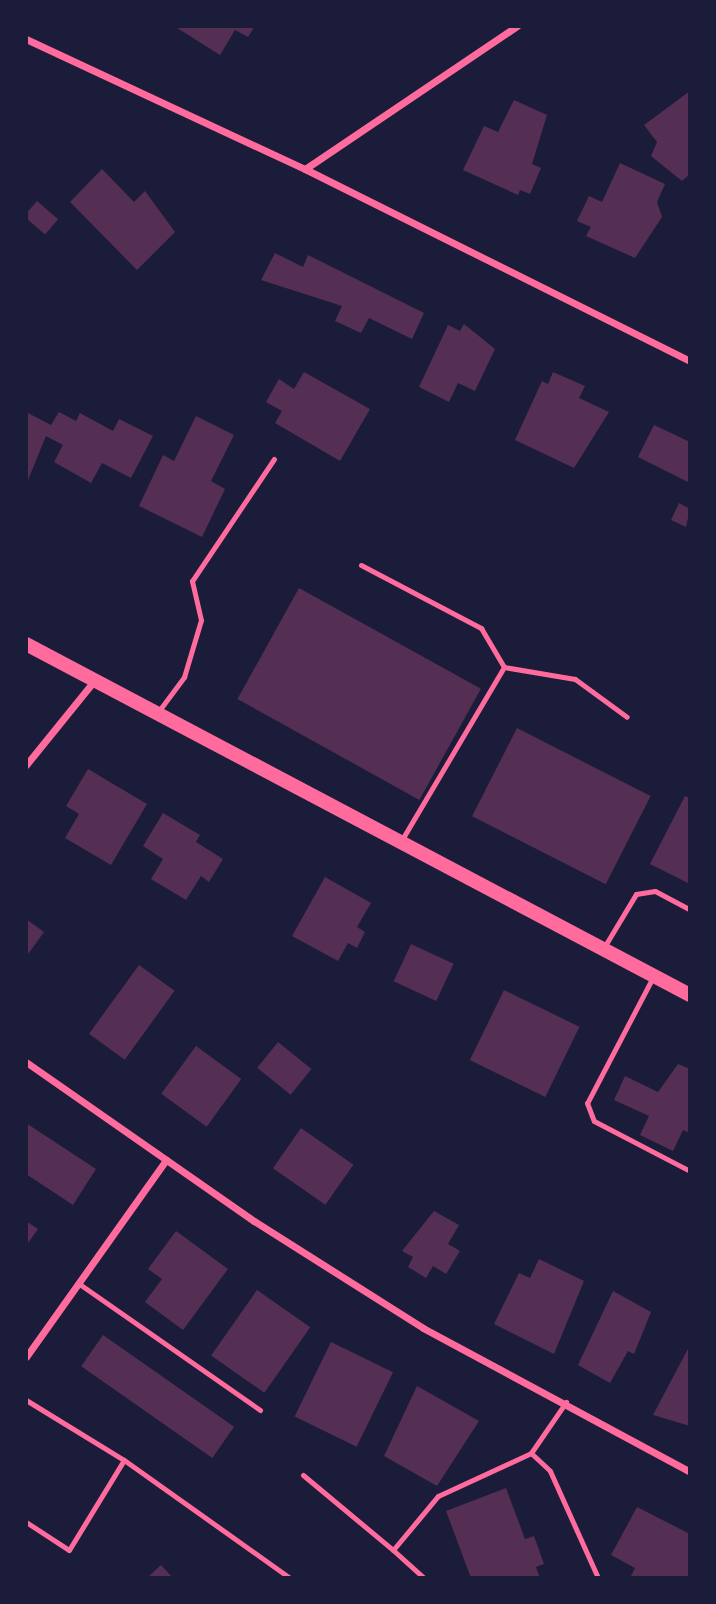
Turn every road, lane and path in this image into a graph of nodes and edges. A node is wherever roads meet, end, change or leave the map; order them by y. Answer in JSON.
{"nodes":[{"id":1,"x":517,"y":26,"type":"edge"},
{"id":2,"x":26,"y":39,"type":"edge"},
{"id":3,"x":305,"y":169,"type":"junction"},
{"id":4,"x":690,"y":361,"type":"edge"},
{"id":5,"x":274,"y":459,"type":"dead end"},
{"id":6,"x":361,"y":565,"type":"dead end"},
{"id":7,"x":26,"y":644,"type":"edge"},
{"id":8,"x":504,"y":667,"type":"junction"},
{"id":9,"x":94,"y":681,"type":"junction"},
{"id":10,"x":156,"y":715,"type":"junction"},
{"id":11,"x":627,"y":717,"type":"dead end"},
{"id":12,"x":26,"y":765,"type":"edge"},
{"id":13,"x":399,"y":844,"type":"junction"},
{"id":14,"x":690,"y":910,"type":"edge"},
{"id":15,"x":603,"y":951,"type":"junction"},
{"id":16,"x":653,"y":977,"type":"junction"},
{"id":17,"x":690,"y":995,"type":"edge"},
{"id":18,"x":26,"y":1062,"type":"edge"},
{"id":19,"x":166,"y":1160,"type":"junction"},
{"id":20,"x":690,"y":1171,"type":"edge"},
{"id":21,"x":78,"y":1283,"type":"junction"},
{"id":22,"x":26,"y":1357,"type":"edge"},
{"id":23,"x":26,"y":1399,"type":"edge"},
{"id":24,"x":566,"y":1402,"type":"junction"},
{"id":25,"x":260,"y":1410,"type":"dead end"},
{"id":26,"x":531,"y":1453,"type":"junction"},
{"id":27,"x":124,"y":1460,"type":"junction"},
{"id":28,"x":690,"y":1472,"type":"edge"},
{"id":29,"x":303,"y":1475,"type":"dead end"},
{"id":30,"x":26,"y":1522,"type":"edge"},
{"id":31,"x":393,"y":1550,"type":"junction"},
{"id":32,"x":290,"y":1578,"type":"edge"},
{"id":33,"x":424,"y":1578,"type":"edge"},
{"id":34,"x":598,"y":1578,"type":"edge"}],
"edges":[{"from":1,"to":3,"type":"street"},
{"from":2,"to":3,"type":"street"},
{"from":3,"to":4,"type":"street"},
{"from":5,"to":10,"type":"lane"},
{"from":6,"to":8,"type":"lane"},
{"from":7,"to":9,"type":"main road"},
{"from":8,"to":11,"type":"lane"},
{"from":8,"to":13,"type":"lane"},
{"from":9,"to":10,"type":"main road"},
{"from":9,"to":12,"type":"street"},
{"from":10,"to":13,"type":"main road"},
{"from":13,"to":15,"type":"main road"},
{"from":14,"to":15,"type":"lane"},
{"from":15,"to":16,"type":"main road"},
{"from":16,"to":17,"type":"main road"},
{"from":16,"to":20,"type":"lane"},
{"from":18,"to":19,"type":"street"},
{"from":19,"to":21,"type":"street"},
{"from":19,"to":24,"type":"street"},
{"from":21,"to":22,"type":"street"},
{"from":21,"to":25,"type":"lane"},
{"from":23,"to":27,"type":"lane"},
{"from":24,"to":26,"type":"lane"},
{"from":24,"to":28,"type":"street"},
{"from":26,"to":31,"type":"lane"},
{"from":26,"to":34,"type":"lane"},
{"from":27,"to":30,"type":"lane"},
{"from":27,"to":32,"type":"lane"},
{"from":29,"to":31,"type":"lane"},
{"from":31,"to":33,"type":"lane"}]}
